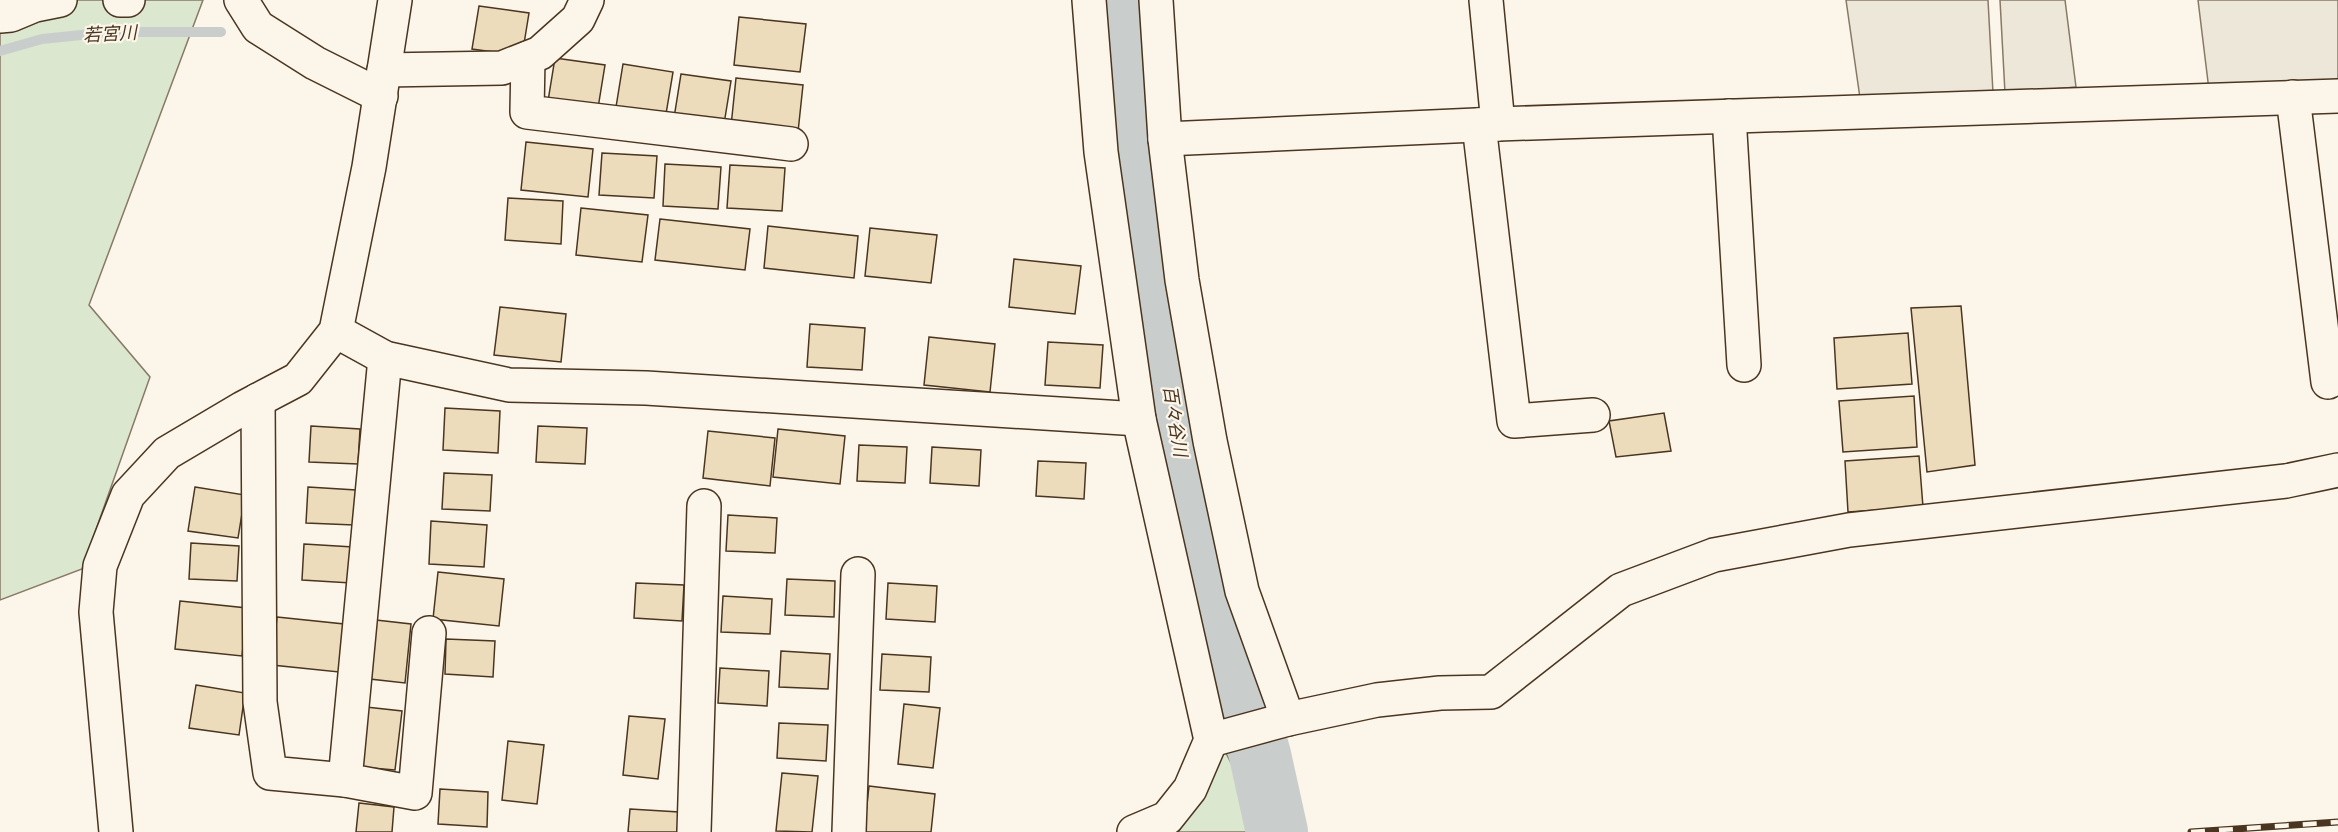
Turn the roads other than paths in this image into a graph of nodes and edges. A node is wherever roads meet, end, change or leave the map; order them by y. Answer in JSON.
{"nodes":[{"id":1,"x":60,"y":0,"type":"edge"},
{"id":2,"x":120,"y":0,"type":"edge"},
{"id":3,"x":128,"y":0,"type":"edge"},
{"id":4,"x":241,"y":0,"type":"edge"},
{"id":5,"x":395,"y":0,"type":"edge"},
{"id":6,"x":587,"y":0,"type":"edge"},
{"id":7,"x":1089,"y":0,"type":"edge"},
{"id":8,"x":1156,"y":0,"type":"edge"},
{"id":9,"x":1486,"y":0,"type":"edge"},
{"id":10,"x":0,"y":16,"type":"edge"},
{"id":11,"x":528,"y":58,"type":"junction"},
{"id":12,"x":382,"y":83,"type":"junction"},
{"id":13,"x":2338,"y":96,"type":"edge"},
{"id":14,"x":2293,"y":97,"type":"junction"},
{"id":15,"x":1729,"y":116,"type":"junction"},
{"id":16,"x":1489,"y":124,"type":"junction"},
{"id":17,"x":1165,"y":139,"type":"junction"},
{"id":18,"x":792,"y":144,"type":"dead end"},
{"id":19,"x":336,"y":331,"type":"junction"},
{"id":20,"x":385,"y":358,"type":"junction"},
{"id":21,"x":1744,"y":365,"type":"dead end"},
{"id":22,"x":2328,"y":382,"type":"dead end"},
{"id":23,"x":258,"y":400,"type":"junction"},
{"id":24,"x":1593,"y":415,"type":"dead end"},
{"id":25,"x":1139,"y":419,"type":"junction"},
{"id":26,"x":2338,"y":470,"type":"edge"},
{"id":27,"x":704,"y":506,"type":"dead end"},
{"id":28,"x":858,"y":574,"type":"dead end"},
{"id":29,"x":429,"y":633,"type":"dead end"},
{"id":30,"x":1288,"y":719,"type":"junction"},
{"id":31,"x":1211,"y":740,"type":"junction"},
{"id":32,"x":345,"y":780,"type":"junction"},
{"id":33,"x":116,"y":832,"type":"edge"},
{"id":34,"x":694,"y":832,"type":"edge"},
{"id":35,"x":849,"y":832,"type":"edge"},
{"id":36,"x":1134,"y":832,"type":"edge"}],
"edges":[{"from":1,"to":10,"type":"street"},
{"from":2,"to":3,"type":"street"},
{"from":4,"to":12,"type":"street"},
{"from":5,"to":12,"type":"street"},
{"from":6,"to":11,"type":"street"},
{"from":7,"to":25,"type":"street"},
{"from":8,"to":17,"type":"street"},
{"from":9,"to":16,"type":"street"},
{"from":11,"to":12,"type":"street"},
{"from":11,"to":18,"type":"street"},
{"from":12,"to":19,"type":"street"},
{"from":13,"to":14,"type":"street"},
{"from":14,"to":15,"type":"street"},
{"from":14,"to":22,"type":"street"},
{"from":15,"to":16,"type":"street"},
{"from":15,"to":21,"type":"street"},
{"from":16,"to":17,"type":"street"},
{"from":16,"to":24,"type":"street"},
{"from":17,"to":30,"type":"street"},
{"from":19,"to":20,"type":"street"},
{"from":19,"to":23,"type":"street"},
{"from":20,"to":25,"type":"street"},
{"from":20,"to":32,"type":"street"},
{"from":23,"to":32,"type":"street"},
{"from":23,"to":33,"type":"street"},
{"from":25,"to":31,"type":"street"},
{"from":26,"to":30,"type":"street"},
{"from":27,"to":34,"type":"street"},
{"from":28,"to":35,"type":"street"},
{"from":29,"to":32,"type":"street"},
{"from":30,"to":31,"type":"street"},
{"from":31,"to":36,"type":"street"}]}
